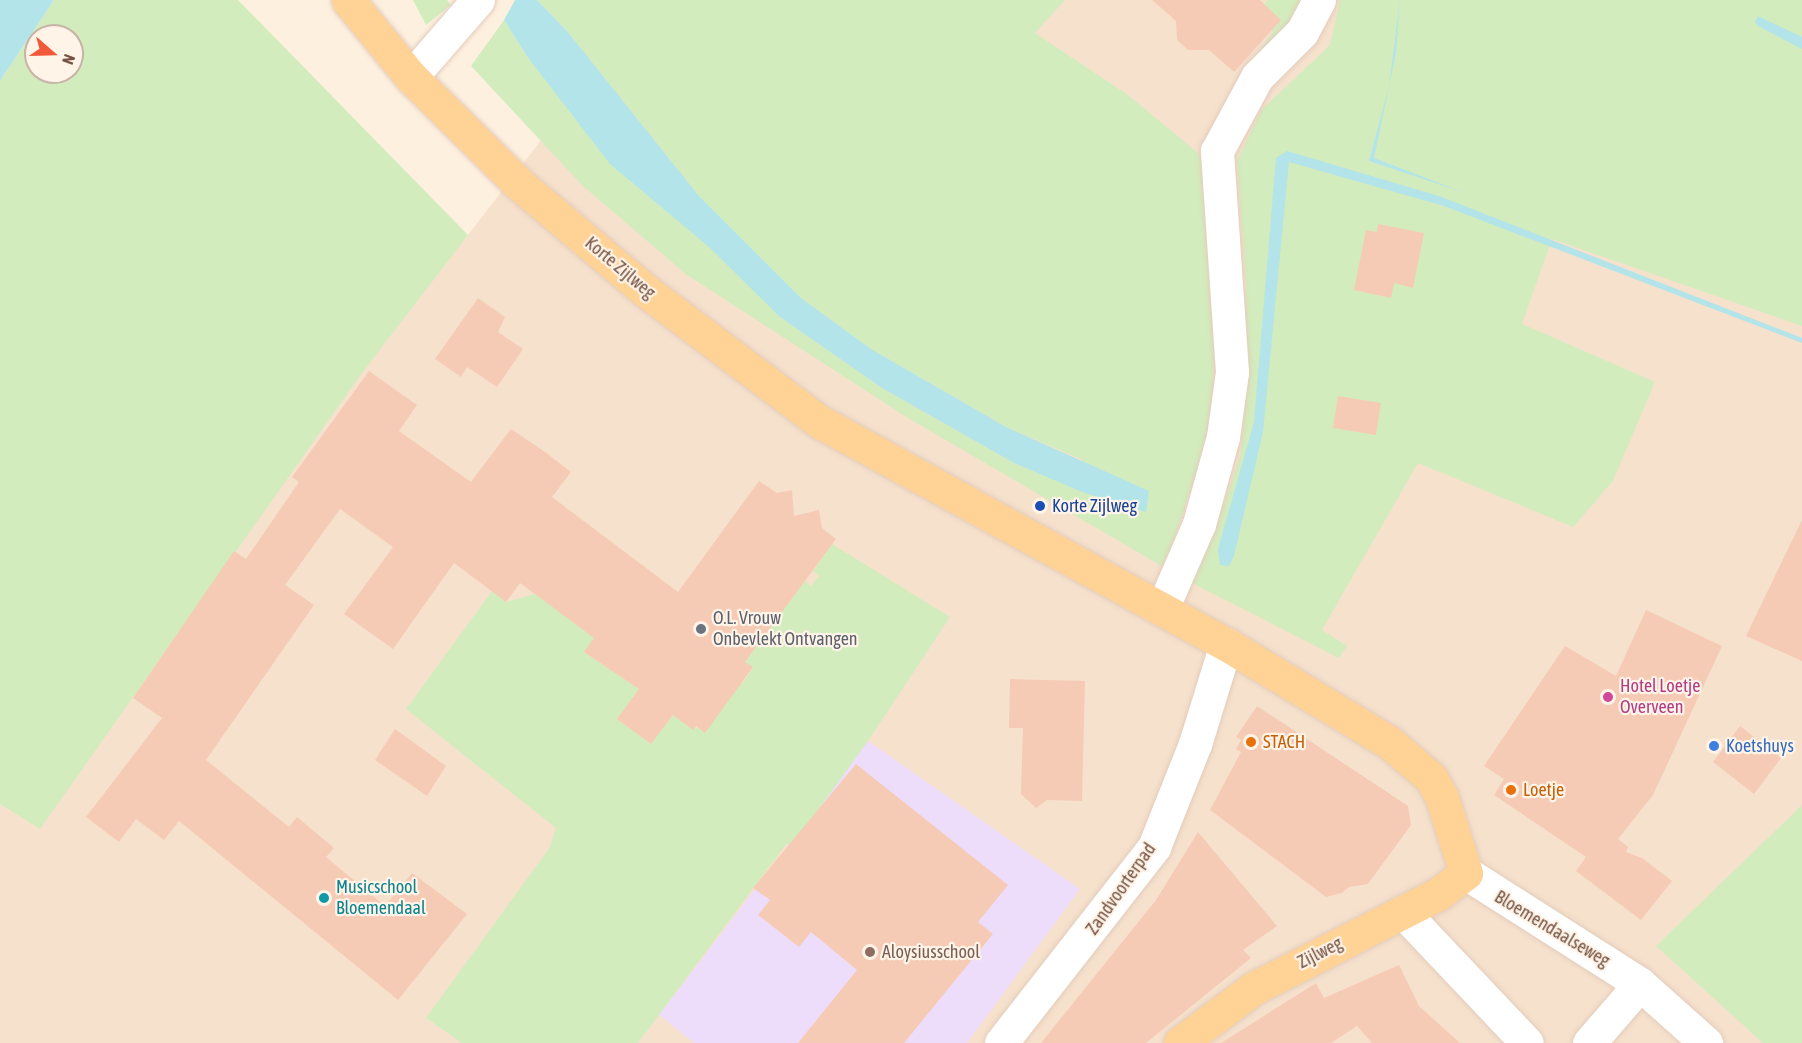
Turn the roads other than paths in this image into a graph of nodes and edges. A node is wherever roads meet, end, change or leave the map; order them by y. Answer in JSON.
{"nodes":[{"id":1,"x":348,"y":0,"type":"edge"},
{"id":2,"x":478,"y":0,"type":"edge"},
{"id":3,"x":1319,"y":0,"type":"edge"},
{"id":4,"x":411,"y":77,"type":"junction"},
{"id":5,"x":1162,"y":609,"type":"junction"},
{"id":6,"x":1226,"y":644,"type":"junction"},
{"id":7,"x":1466,"y":873,"type":"junction"},
{"id":8,"x":1402,"y":912,"type":"junction"},
{"id":9,"x":1640,"y":984,"type":"junction"},
{"id":10,"x":1001,"y":1043,"type":"edge"},
{"id":11,"x":1180,"y":1043,"type":"edge"},
{"id":12,"x":1527,"y":1043,"type":"edge"},
{"id":13,"x":1589,"y":1043,"type":"edge"},
{"id":14,"x":1706,"y":1043,"type":"edge"}],
"edges":[{"from":1,"to":4,"type":"main road","name":"Korte Zijlweg"},
{"from":2,"to":4,"type":"street"},
{"from":3,"to":5,"type":"street"},
{"from":4,"to":5,"type":"main road","name":"Korte Zijlweg"},
{"from":5,"to":6,"type":"main road","name":"Korte Zijlweg"},
{"from":6,"to":7,"type":"main road","name":"Korte Zijlweg"},
{"from":6,"to":10,"type":"street","name":"Zandvoorterpad"},
{"from":7,"to":8,"type":"main road","name":"Zijlweg"},
{"from":7,"to":9,"type":"street","name":"Bloemendaalseweg"},
{"from":8,"to":11,"type":"main road","name":"Zijlweg"},
{"from":8,"to":12,"type":"street"},
{"from":9,"to":13,"type":"street"},
{"from":9,"to":14,"type":"street","name":"Bloemendaalseweg"}]}
